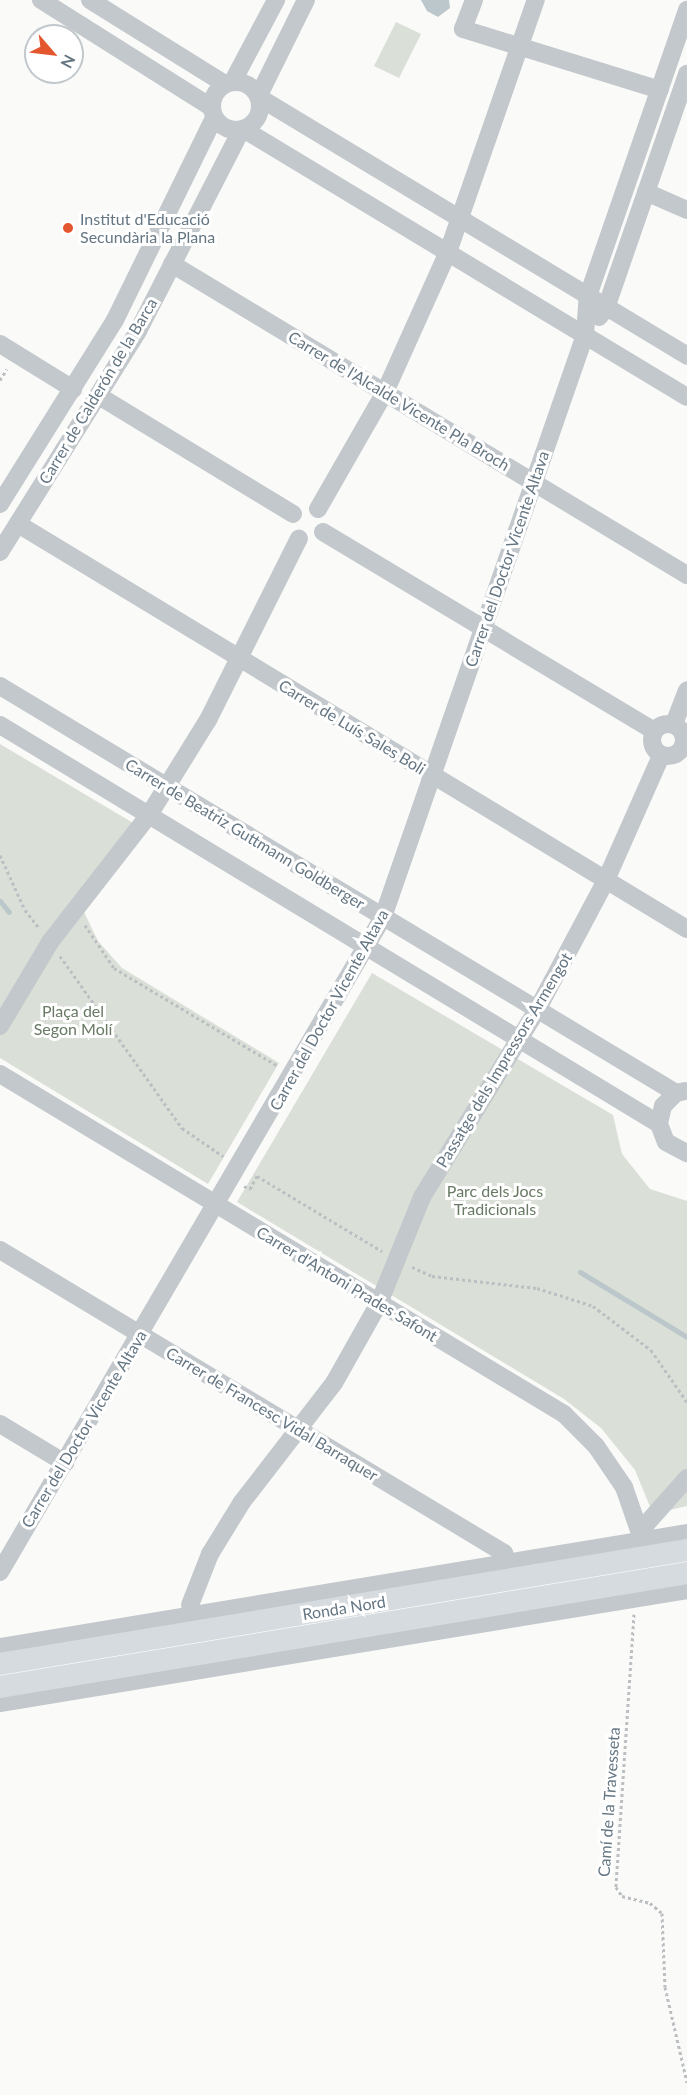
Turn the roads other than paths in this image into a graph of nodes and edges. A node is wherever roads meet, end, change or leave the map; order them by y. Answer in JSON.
{"nodes":[{"id":1,"x":40,"y":0,"type":"edge"},
{"id":2,"x":90,"y":0,"type":"edge"},
{"id":3,"x":276,"y":0,"type":"edge"},
{"id":4,"x":306,"y":0,"type":"edge"},
{"id":5,"x":474,"y":0,"type":"edge"},
{"id":6,"x":536,"y":0,"type":"edge"},
{"id":7,"x":687,"y":10,"type":"edge"},
{"id":8,"x":520,"y":47,"type":"junction"},
{"id":9,"x":687,"y":74,"type":"edge"},
{"id":10,"x":229,"y":83,"type":"junction"},
{"id":11,"x":660,"y":90,"type":"junction"},
{"id":12,"x":259,"y":96,"type":"junction"},
{"id":13,"x":683,"y":97,"type":"edge"},
{"id":14,"x":213,"y":113,"type":"junction"},
{"id":15,"x":243,"y":131,"type":"junction"},
{"id":16,"x":646,"y":192,"type":"junction"},
{"id":17,"x":687,"y":210,"type":"edge"},
{"id":18,"x":461,"y":220,"type":"junction"},
{"id":19,"x":448,"y":252,"type":"junction"},
{"id":20,"x":172,"y":264,"type":"junction"},
{"id":21,"x":588,"y":296,"type":"junction"},
{"id":22,"x":606,"y":308,"type":"junction"},
{"id":23,"x":585,"y":335,"type":"junction"},
{"id":24,"x":0,"y":344,"type":"edge"},
{"id":25,"x":687,"y":356,"type":"edge"},
{"id":26,"x":73,"y":389,"type":"junction"},
{"id":27,"x":384,"y":392,"type":"junction"},
{"id":28,"x":99,"y":396,"type":"junction"},
{"id":29,"x":687,"y":397,"type":"edge"},
{"id":30,"x":534,"y":483,"type":"junction"},
{"id":31,"x":0,"y":504,"type":"edge"},
{"id":32,"x":318,"y":509,"type":"junction"},
{"id":33,"x":293,"y":514,"type":"junction"},
{"id":34,"x":18,"y":524,"type":"junction"},
{"id":35,"x":323,"y":532,"type":"junction"},
{"id":36,"x":299,"y":538,"type":"junction"},
{"id":37,"x":0,"y":552,"type":"edge"},
{"id":38,"x":687,"y":574,"type":"edge"},
{"id":39,"x":484,"y":628,"type":"junction"},
{"id":40,"x":239,"y":658,"type":"junction"},
{"id":41,"x":0,"y":686,"type":"edge"},
{"id":42,"x":687,"y":690,"type":"edge"},
{"id":43,"x":674,"y":724,"type":"junction"},
{"id":44,"x":0,"y":725,"type":"edge"},
{"id":45,"x":654,"y":731,"type":"junction"},
{"id":46,"x":684,"y":750,"type":"edge"},
{"id":47,"x":661,"y":756,"type":"junction"},
{"id":48,"x":433,"y":775,"type":"junction"},
{"id":49,"x":166,"y":786,"type":"junction"},
{"id":50,"x":148,"y":815,"type":"junction"},
{"id":51,"x":606,"y":880,"type":"junction"},
{"id":52,"x":383,"y":917,"type":"junction"},
{"id":53,"x":687,"y":929,"type":"edge"},
{"id":54,"x":367,"y":947,"type":"junction"},
{"id":55,"x":537,"y":1010,"type":"junction"},
{"id":56,"x":0,"y":1026,"type":"edge"},
{"id":57,"x":519,"y":1039,"type":"junction"},
{"id":58,"x":0,"y":1074,"type":"edge"},
{"id":59,"x":687,"y":1076,"type":"edge"},
{"id":60,"x":680,"y":1092,"type":"edge"},
{"id":61,"x":659,"y":1124,"type":"junction"},
{"id":62,"x":687,"y":1153,"type":"edge"},
{"id":63,"x":216,"y":1205,"type":"junction"},
{"id":64,"x":0,"y":1250,"type":"edge"},
{"id":65,"x":379,"y":1303,"type":"junction"},
{"id":66,"x":140,"y":1335,"type":"junction"},
{"id":67,"x":0,"y":1424,"type":"edge"},
{"id":68,"x":296,"y":1428,"type":"junction"},
{"id":69,"x":64,"y":1462,"type":"junction"},
{"id":70,"x":687,"y":1478,"type":"edge"},
{"id":71,"x":687,"y":1533,"type":"edge"},
{"id":72,"x":641,"y":1537,"type":"junction"},
{"id":73,"x":687,"y":1550,"type":"edge"},
{"id":74,"x":507,"y":1563,"type":"junction"},
{"id":75,"x":0,"y":1572,"type":"edge"},
{"id":76,"x":687,"y":1573,"type":"edge"},
{"id":77,"x":687,"y":1590,"type":"edge"},
{"id":78,"x":190,"y":1605,"type":"dead end"},
{"id":79,"x":0,"y":1647,"type":"edge"},
{"id":80,"x":0,"y":1664,"type":"edge"},
{"id":81,"x":0,"y":1687,"type":"edge"},
{"id":82,"x":0,"y":1703,"type":"edge"}],
"edges":[{"from":1,"to":14,"type":"street"},
{"from":2,"to":10,"type":"street"},
{"from":3,"to":10,"type":"street"},
{"from":4,"to":12,"type":"street"},
{"from":5,"to":8,"type":"street"},
{"from":6,"to":8,"type":"street"},
{"from":7,"to":11,"type":"street","name":"Carrer del Doctor Vicente Altava"},
{"from":8,"to":11,"type":"street"},
{"from":8,"to":18,"type":"street"},
{"from":9,"to":13,"type":"street","name":"Carrer del Doctor Vicente Altava"},
{"from":10,"to":12,"type":"street"},
{"from":10,"to":14,"type":"street"},
{"from":11,"to":21,"type":"street","name":"Carrer del Doctor Vicente Altava"},
{"from":12,"to":15,"type":"street"},
{"from":12,"to":18,"type":"street"},
{"from":13,"to":16,"type":"street","name":"Carrer del Doctor Vicente Altava"},
{"from":14,"to":15,"type":"street"},
{"from":14,"to":26,"type":"street","name":"Carrer de Calderón de la Barca"},
{"from":15,"to":19,"type":"street"},
{"from":15,"to":20,"type":"street","name":"Carrer de Calderón de la Barca"},
{"from":16,"to":17,"type":"street"},
{"from":16,"to":22,"type":"street","name":"Carrer del Doctor Vicente Altava"},
{"from":18,"to":19,"type":"street"},
{"from":18,"to":21,"type":"street"},
{"from":19,"to":23,"type":"street"},
{"from":19,"to":27,"type":"street"},
{"from":20,"to":27,"type":"street","name":"Carrer de l'Alcalde Vicente Pla Broch"},
{"from":20,"to":28,"type":"street","name":"Carrer de Calderón de la Barca"},
{"from":21,"to":22,"type":"street"},
{"from":21,"to":23,"type":"street","name":"Carrer del Doctor Vicente Altava"},
{"from":22,"to":23,"type":"street","name":"Carrer del Doctor Vicente Altava"},
{"from":22,"to":25,"type":"street"},
{"from":23,"to":29,"type":"street"},
{"from":23,"to":30,"type":"street","name":"Carrer del Doctor Vicente Altava"},
{"from":24,"to":26,"type":"street"},
{"from":26,"to":31,"type":"street","name":"Carrer de Calderón de la Barca"},
{"from":27,"to":30,"type":"street","name":"Carrer de l'Alcalde Vicente Pla Broch"},
{"from":27,"to":32,"type":"street"},
{"from":28,"to":33,"type":"street"},
{"from":28,"to":34,"type":"street","name":"Carrer de Calderón de la Barca"},
{"from":30,"to":38,"type":"street","name":"Carrer de l'Alcalde Vicente Pla Broch"},
{"from":30,"to":39,"type":"street","name":"Carrer del Doctor Vicente Altava"},
{"from":32,"to":33,"type":"street"},
{"from":32,"to":35,"type":"street"},
{"from":33,"to":36,"type":"street"},
{"from":34,"to":37,"type":"street","name":"Carrer de Calderón de la Barca"},
{"from":34,"to":40,"type":"street","name":"Carrer de Luís Sales Boli"},
{"from":35,"to":36,"type":"street"},
{"from":35,"to":39,"type":"street"},
{"from":36,"to":40,"type":"street"},
{"from":39,"to":45,"type":"street"},
{"from":39,"to":48,"type":"street","name":"Carrer del Doctor Vicente Altava"},
{"from":40,"to":48,"type":"street","name":"Carrer de Luís Sales Boli"},
{"from":40,"to":49,"type":"street"},
{"from":41,"to":49,"type":"street","name":"Carrer de Beatriz Guttmann Goldberger"},
{"from":42,"to":43,"type":"street"},
{"from":43,"to":45,"type":"street"},
{"from":43,"to":46,"type":"street"},
{"from":44,"to":50,"type":"street","name":"Carrer de Beatriz Guttmann Goldberger"},
{"from":45,"to":47,"type":"street"},
{"from":46,"to":47,"type":"street"},
{"from":47,"to":51,"type":"street","name":"Passatge dels Impressors Armengot"},
{"from":48,"to":51,"type":"street","name":"Carrer de Luís Sales Boli"},
{"from":48,"to":52,"type":"street","name":"Carrer del Doctor Vicente Altava"},
{"from":49,"to":50,"type":"street"},
{"from":49,"to":52,"type":"street","name":"Carrer de Beatriz Guttmann Goldberger"},
{"from":50,"to":54,"type":"street","name":"Carrer de Beatriz Guttmann Goldberger"},
{"from":50,"to":56,"type":"street"},
{"from":51,"to":53,"type":"street","name":"Carrer de Luís Sales Boli"},
{"from":51,"to":55,"type":"street","name":"Passatge dels Impressors Armengot"},
{"from":52,"to":54,"type":"street","name":"Carrer del Doctor Vicente Altava"},
{"from":52,"to":55,"type":"street","name":"Carrer de Beatriz Guttmann Goldberger"},
{"from":54,"to":57,"type":"street","name":"Carrer de Beatriz Guttmann Goldberger"},
{"from":54,"to":63,"type":"street","name":"Carrer del Doctor Vicente Altava"},
{"from":55,"to":57,"type":"street","name":"Passatge dels Impressors Armengot"},
{"from":55,"to":60,"type":"street","name":"Carrer de Beatriz Guttmann Goldberger"},
{"from":57,"to":61,"type":"street","name":"Carrer de Beatriz Guttmann Goldberger"},
{"from":57,"to":65,"type":"street","name":"Passatge dels Impressors Armengot"},
{"from":58,"to":63,"type":"street","name":"Carrer d'Antoni Prades Safont"},
{"from":59,"to":60,"type":"street"},
{"from":60,"to":61,"type":"street"},
{"from":61,"to":62,"type":"street"},
{"from":63,"to":65,"type":"street","name":"Carrer d'Antoni Prades Safont"},
{"from":63,"to":66,"type":"street","name":"Carrer del Doctor Vicente Altava"},
{"from":64,"to":66,"type":"street","name":"Carrer de Francesc Vidal Barraquer"},
{"from":65,"to":68,"type":"street","name":"Passatge dels Impressors Armengot"},
{"from":65,"to":72,"type":"street","name":"Carrer d'Antoni Prades Safont"},
{"from":66,"to":68,"type":"street","name":"Carrer de Francesc Vidal Barraquer"},
{"from":66,"to":69,"type":"street","name":"Carrer del Doctor Vicente Altava"},
{"from":67,"to":69,"type":"street"},
{"from":68,"to":74,"type":"street","name":"Carrer de Francesc Vidal Barraquer"},
{"from":68,"to":78,"type":"street","name":"Passatge dels Impressors Armengot"},
{"from":69,"to":75,"type":"street","name":"Carrer del Doctor Vicente Altava"},
{"from":70,"to":72,"type":"street"},
{"from":71,"to":72,"type":"street","name":"Ronda Nord"},
{"from":72,"to":74,"type":"street","name":"Ronda Nord"},
{"from":73,"to":80,"type":"main road","name":"Ronda Nord"},
{"from":74,"to":79,"type":"street","name":"Ronda Nord"},
{"from":76,"to":81,"type":"main road","name":"Ronda Nord"},
{"from":77,"to":82,"type":"street"}]}
